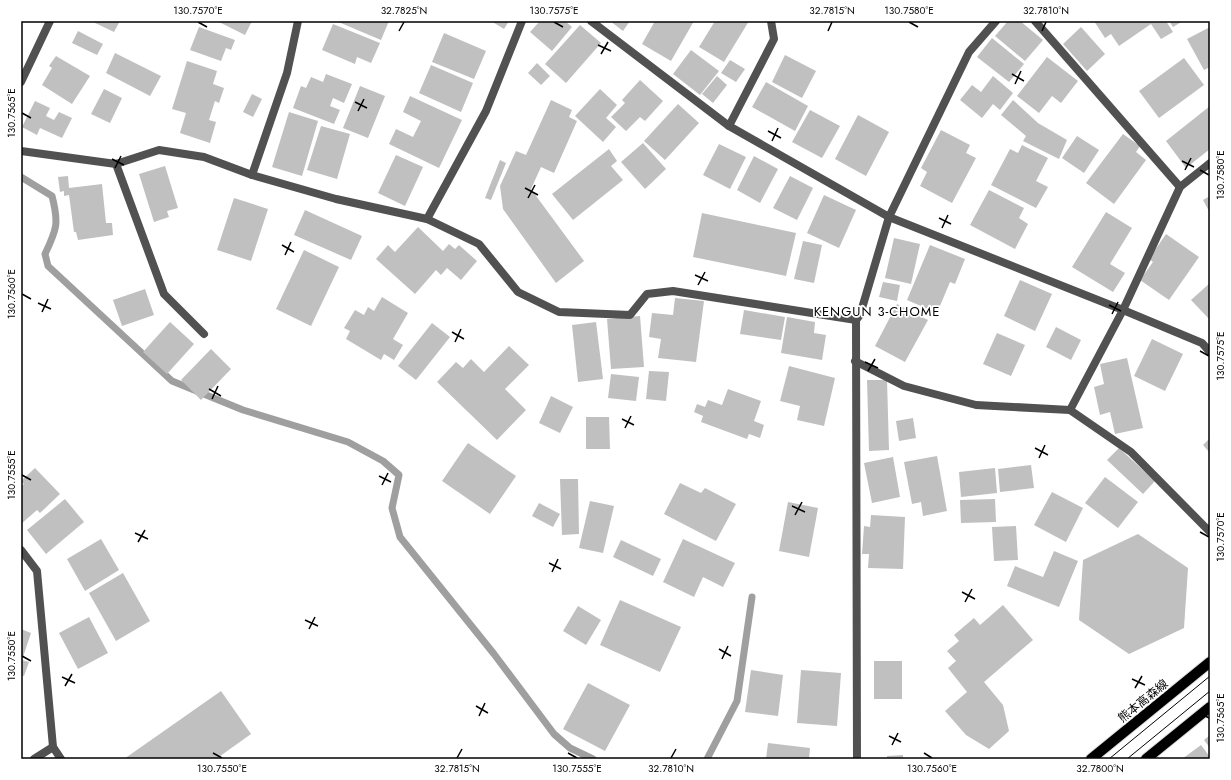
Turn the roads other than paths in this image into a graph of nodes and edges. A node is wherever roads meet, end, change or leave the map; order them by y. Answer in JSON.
{"nodes":[{"id":1,"x":50,"y":21,"type":"edge"},
{"id":2,"x":298,"y":21,"type":"edge"},
{"id":3,"x":522,"y":21,"type":"edge"},
{"id":4,"x":591,"y":21,"type":"edge"},
{"id":5,"x":771,"y":21,"type":"edge"},
{"id":6,"x":996,"y":21,"type":"edge"},
{"id":7,"x":1035,"y":21,"type":"edge"},
{"id":8,"x":21,"y":82,"type":"edge"},
{"id":9,"x":729,"y":126,"type":"junction"},
{"id":10,"x":21,"y":151,"type":"edge"},
{"id":11,"x":1210,"y":163,"type":"edge"},
{"id":12,"x":116,"y":164,"type":"junction"},
{"id":13,"x":252,"y":175,"type":"junction"},
{"id":14,"x":1180,"y":187,"type":"junction"},
{"id":15,"x":889,"y":217,"type":"junction"},
{"id":16,"x":427,"y":219,"type":"junction"},
{"id":17,"x":1123,"y":310,"type":"junction"},
{"id":18,"x":856,"y":320,"type":"junction"},
{"id":19,"x":204,"y":334,"type":"dead end"},
{"id":20,"x":1210,"y":352,"type":"edge"},
{"id":21,"x":855,"y":361,"type":"junction"},
{"id":22,"x":1070,"y":410,"type":"junction"},
{"id":23,"x":1210,"y":532,"type":"edge"},
{"id":24,"x":21,"y":550,"type":"edge"},
{"id":25,"x":1210,"y":662,"type":"edge"},
{"id":26,"x":1210,"y":707,"type":"edge"},
{"id":27,"x":53,"y":747,"type":"junction"},
{"id":28,"x":34,"y":759,"type":"edge"},
{"id":29,"x":61,"y":759,"type":"edge"},
{"id":30,"x":857,"y":759,"type":"edge"},
{"id":31,"x":1091,"y":759,"type":"edge"},
{"id":32,"x":1146,"y":759,"type":"edge"}],
"edges":[{"from":1,"to":8,"type":"street"},
{"from":2,"to":13,"type":"street"},
{"from":3,"to":16,"type":"street"},
{"from":4,"to":9,"type":"street"},
{"from":5,"to":9,"type":"street"},
{"from":6,"to":15,"type":"street"},
{"from":7,"to":14,"type":"street"},
{"from":9,"to":15,"type":"street"},
{"from":10,"to":12,"type":"street"},
{"from":11,"to":14,"type":"street"},
{"from":12,"to":13,"type":"street"},
{"from":12,"to":19,"type":"street"},
{"from":13,"to":16,"type":"street"},
{"from":14,"to":17,"type":"street"},
{"from":15,"to":17,"type":"street"},
{"from":15,"to":18,"type":"street"},
{"from":16,"to":18,"type":"street"},
{"from":17,"to":20,"type":"street"},
{"from":17,"to":22,"type":"street"},
{"from":18,"to":21,"type":"street"},
{"from":21,"to":22,"type":"street"},
{"from":21,"to":30,"type":"street"},
{"from":22,"to":23,"type":"street"},
{"from":24,"to":27,"type":"street"},
{"from":25,"to":31,"type":"main road","name":"熊本高森線"},
{"from":26,"to":32,"type":"main road"},
{"from":27,"to":28,"type":"street"},
{"from":27,"to":29,"type":"street"}]}
